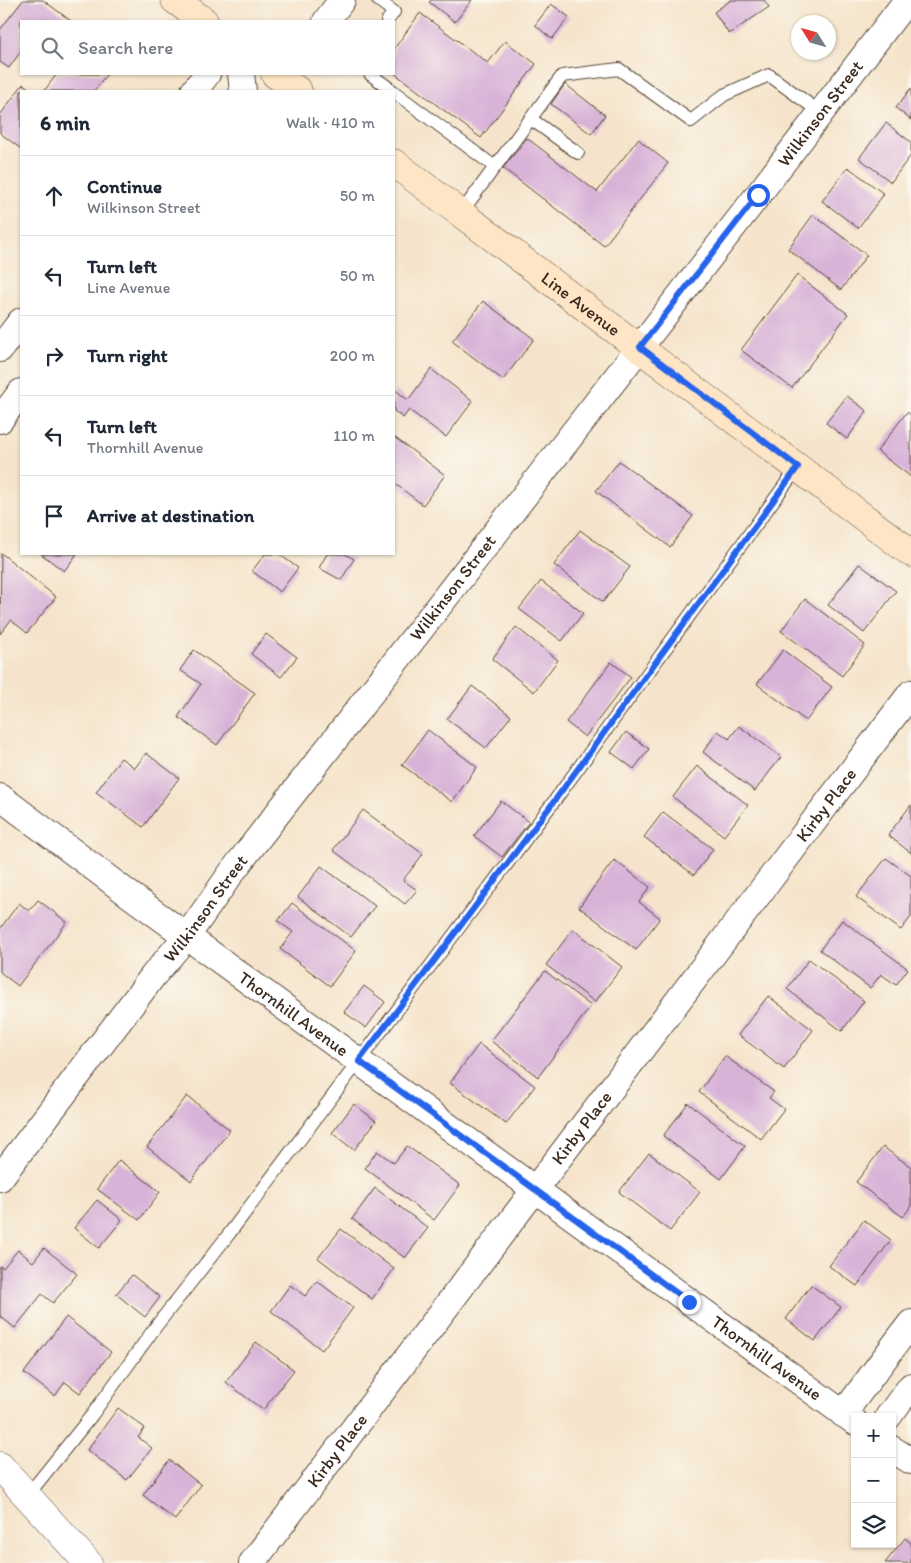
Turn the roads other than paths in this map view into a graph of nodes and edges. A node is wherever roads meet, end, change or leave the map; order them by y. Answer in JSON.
{"nodes":[{"id":1,"x":175,"y":0,"type":"edge"},
{"id":2,"x":342,"y":0,"type":"edge"},
{"id":3,"x":378,"y":0,"type":"edge"},
{"id":4,"x":907,"y":0,"type":"edge"},
{"id":5,"x":203,"y":20,"type":"edge"},
{"id":6,"x":327,"y":20,"type":"edge"},
{"id":7,"x":388,"y":20,"type":"edge"},
{"id":8,"x":207,"y":75,"type":"edge"},
{"id":9,"x":241,"y":75,"type":"edge"},
{"id":10,"x":371,"y":75,"type":"edge"},
{"id":11,"x":195,"y":90,"type":"edge"},
{"id":12,"x":243,"y":90,"type":"edge"},
{"id":13,"x":393,"y":90,"type":"edge"},
{"id":14,"x":395,"y":92,"type":"edge"},
{"id":15,"x":821,"y":113,"type":"junction"},
{"id":16,"x":531,"y":119,"type":"junction"},
{"id":17,"x":578,"y":153,"type":"dead end"},
{"id":18,"x":395,"y":164,"type":"edge"},
{"id":19,"x":495,"y":167,"type":"junction"},
{"id":20,"x":461,"y":213,"type":"junction"},
{"id":21,"x":20,"y":322,"type":"edge"},
{"id":22,"x":640,"y":347,"type":"junction"},
{"id":23,"x":0,"y":349,"type":"edge"},
{"id":24,"x":20,"y":393,"type":"edge"},
{"id":25,"x":0,"y":420,"type":"edge"},
{"id":26,"x":798,"y":467,"type":"junction"},
{"id":27,"x":911,"y":553,"type":"edge"},
{"id":28,"x":911,"y":693,"type":"edge"},
{"id":29,"x":0,"y":797,"type":"edge"},
{"id":30,"x":187,"y":936,"type":"junction"},
{"id":31,"x":359,"y":1061,"type":"junction"},
{"id":32,"x":0,"y":1178,"type":"edge"},
{"id":33,"x":535,"y":1190,"type":"junction"},
{"id":34,"x":911,"y":1323,"type":"edge"},
{"id":35,"x":911,"y":1386,"type":"edge"},
{"id":36,"x":891,"y":1413,"type":"edge"},
{"id":37,"x":849,"y":1418,"type":"edge"},
{"id":38,"x":896,"y":1451,"type":"edge"},
{"id":39,"x":911,"y":1462,"type":"edge"},
{"id":40,"x":0,"y":1466,"type":"edge"},
{"id":41,"x":27,"y":1496,"type":"junction"},
{"id":42,"x":88,"y":1563,"type":"edge"},
{"id":43,"x":252,"y":1563,"type":"edge"}],
"edges":[{"from":1,"to":5,"type":"main road"},
{"from":2,"to":6,"type":"street"},
{"from":3,"to":7,"type":"lane"},
{"from":4,"to":15,"type":"street","name":"Wilkinson Street"},
{"from":8,"to":11,"type":"street"},
{"from":9,"to":12,"type":"street"},
{"from":10,"to":13,"type":"lane"},
{"from":14,"to":19,"type":"lane"},
{"from":15,"to":16,"type":"lane"},
{"from":15,"to":22,"type":"street","name":"Wilkinson Street"},
{"from":16,"to":17,"type":"lane"},
{"from":16,"to":19,"type":"lane"},
{"from":18,"to":20,"type":"main road","name":"Line Avenue"},
{"from":19,"to":20,"type":"lane"},
{"from":20,"to":22,"type":"main road","name":"Line Avenue"},
{"from":21,"to":23,"type":"street"},
{"from":22,"to":26,"type":"main road","name":"Line Avenue"},
{"from":22,"to":30,"type":"street","name":"Wilkinson Street"},
{"from":24,"to":25,"type":"street"},
{"from":26,"to":27,"type":"main road","name":"Line Avenue"},
{"from":26,"to":31,"type":"lane"},
{"from":28,"to":33,"type":"street","name":"Kirby Place"},
{"from":29,"to":30,"type":"street","name":"Thornhill Avenue"},
{"from":30,"to":31,"type":"street","name":"Thornhill Avenue"},
{"from":30,"to":32,"type":"street","name":"Wilkinson Street"},
{"from":31,"to":33,"type":"street","name":"Thornhill Avenue"},
{"from":31,"to":41,"type":"lane"},
{"from":33,"to":37,"type":"street","name":"Thornhill Avenue"},
{"from":33,"to":43,"type":"street","name":"Kirby Place"},
{"from":34,"to":37,"type":"street"},
{"from":35,"to":36,"type":"street"},
{"from":38,"to":39,"type":"street"},
{"from":40,"to":41,"type":"street"},
{"from":41,"to":42,"type":"street"}]}
